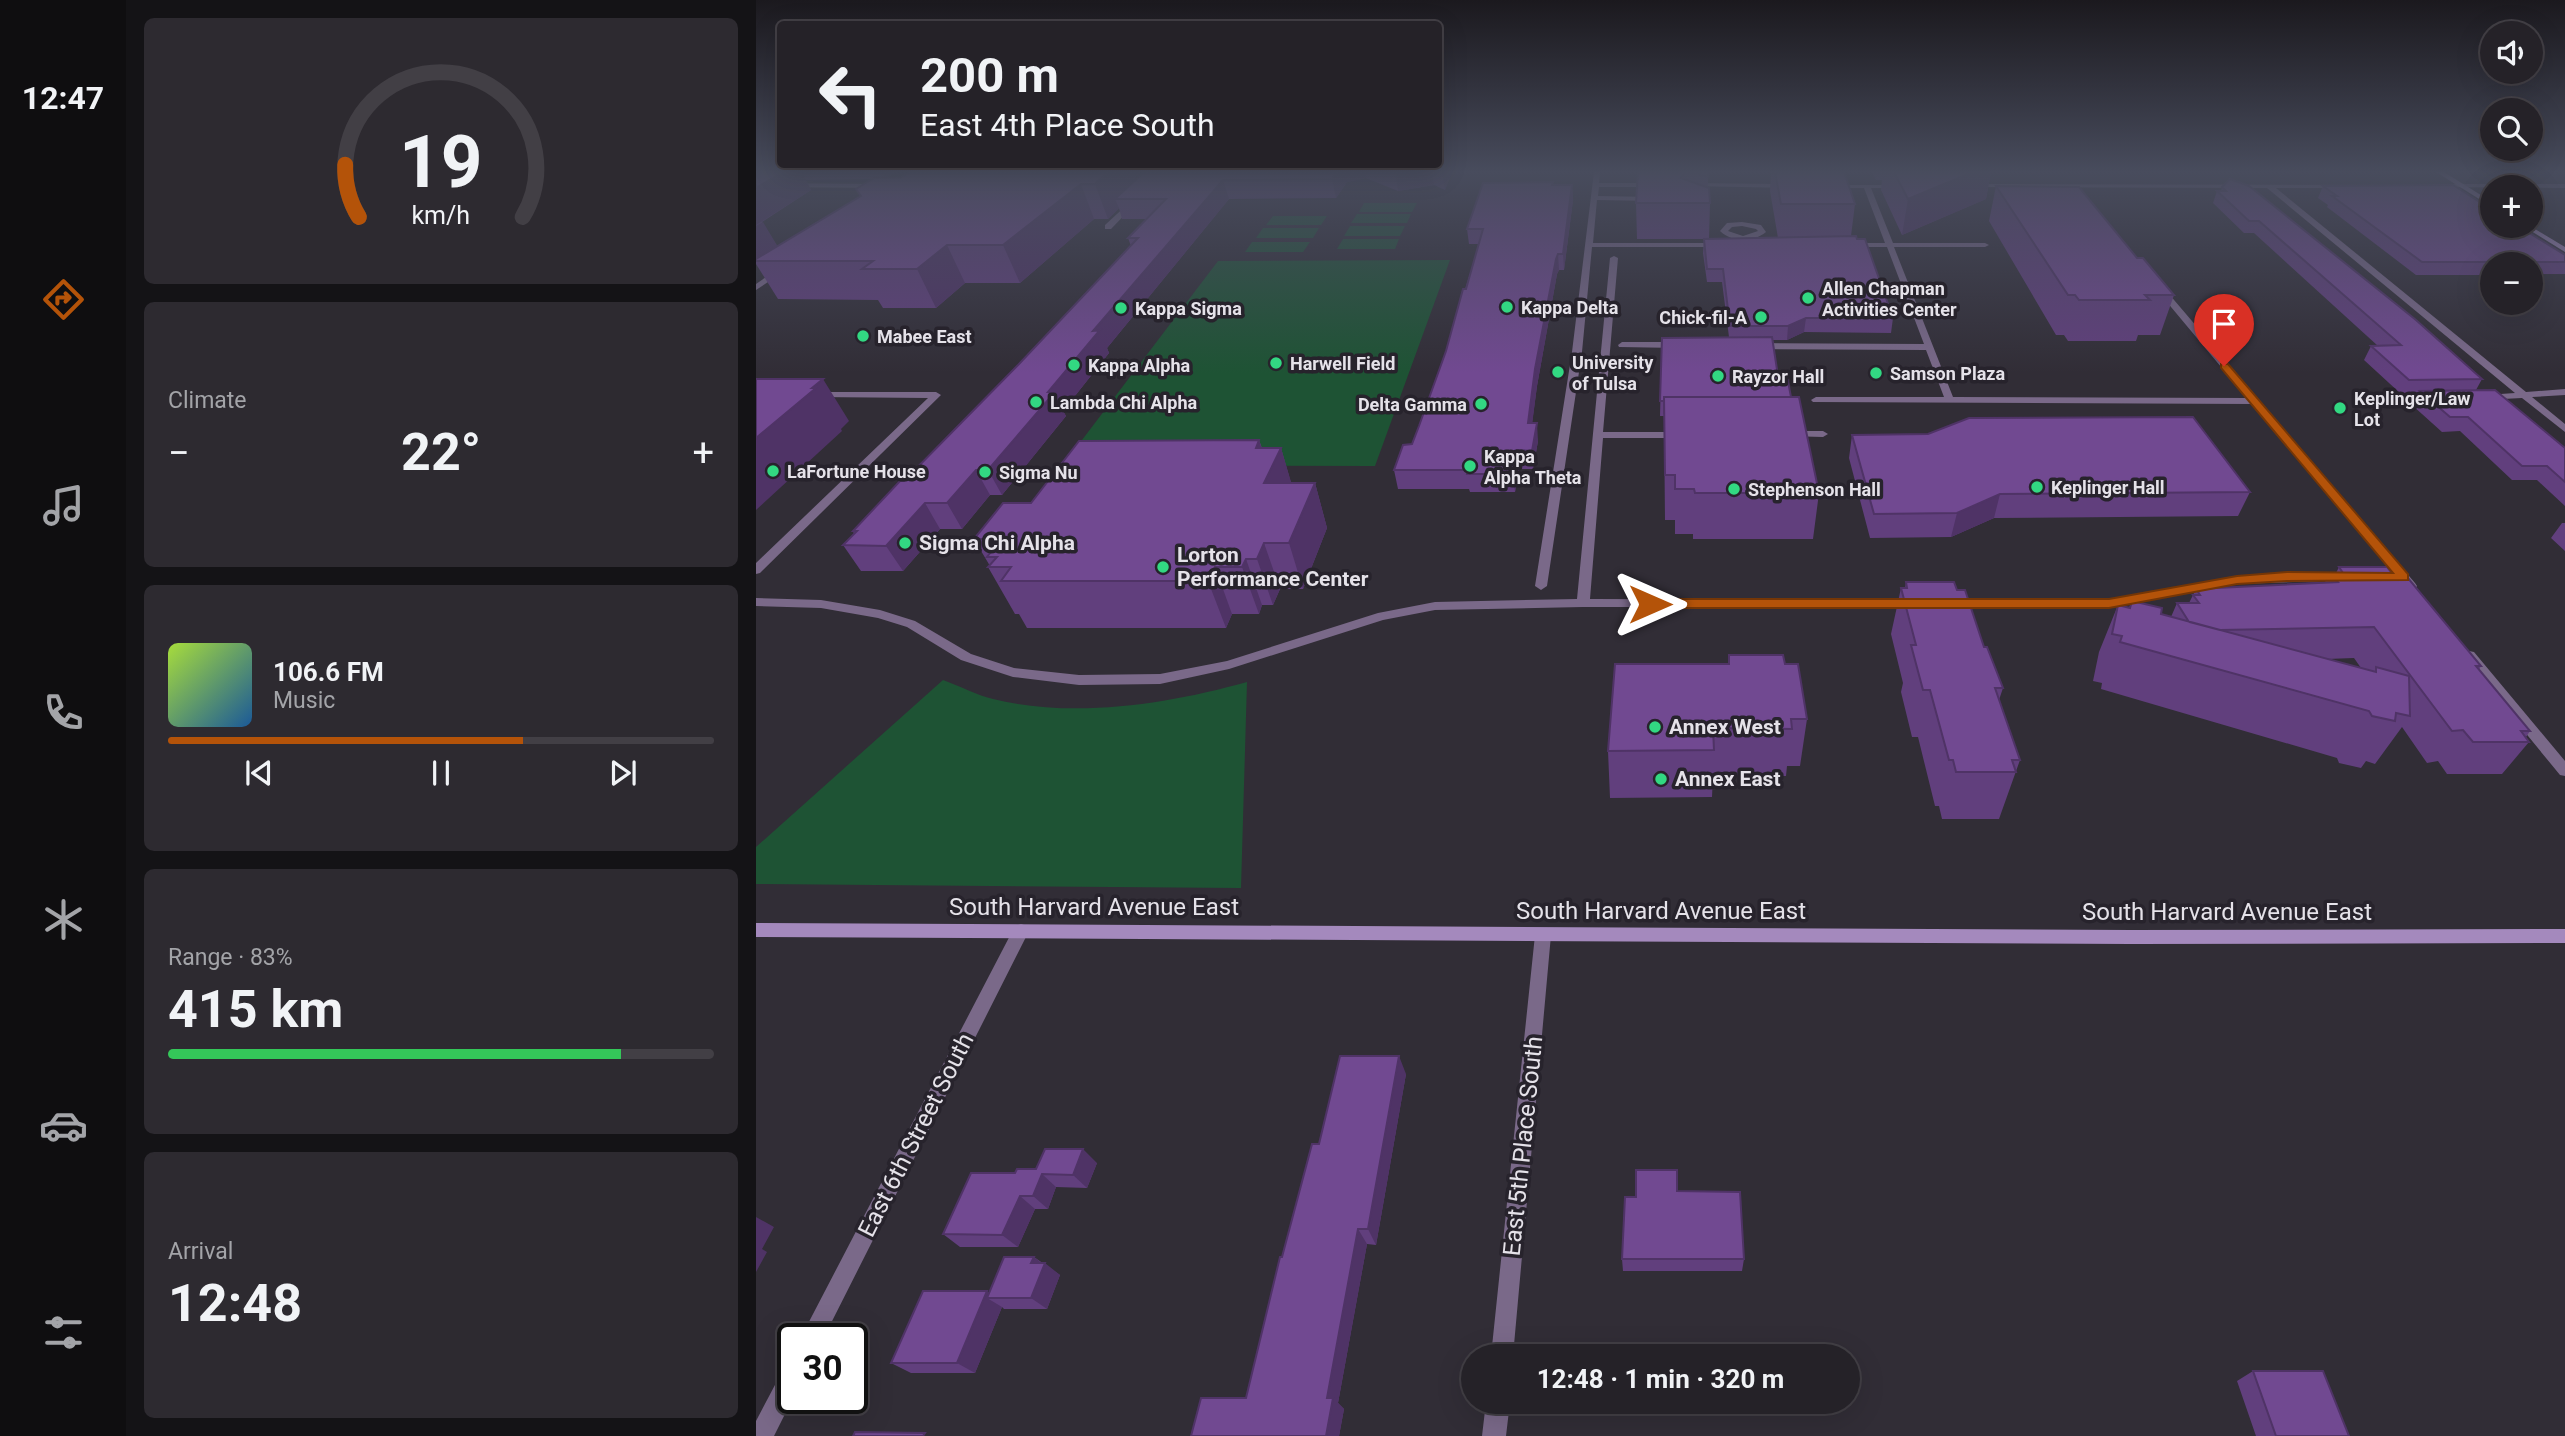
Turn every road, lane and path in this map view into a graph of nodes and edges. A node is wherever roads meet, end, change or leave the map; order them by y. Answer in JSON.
{"nodes":[{"id":1,"x":1591,"y":239,"type":"edge"},
{"id":2,"x":1741,"y":239,"type":"edge"},
{"id":3,"x":1750,"y":239,"type":"edge"},
{"id":4,"x":1888,"y":239,"type":"edge"},
{"id":5,"x":2333,"y":239,"type":"edge"},
{"id":6,"x":2547,"y":239,"type":"edge"},
{"id":7,"x":1746,"y":241,"type":"junction"},
{"id":8,"x":1590,"y":245,"type":"junction"},
{"id":9,"x":1760,"y":245,"type":"edge"},
{"id":10,"x":1839,"y":245,"type":"edge"},
{"id":11,"x":1985,"y":245,"type":"dead end"},
{"id":12,"x":1891,"y":246,"type":"junction"},
{"id":13,"x":2565,"y":250,"type":"edge"},
{"id":14,"x":1614,"y":258,"type":"dead end"},
{"id":15,"x":790,"y":265,"type":"edge"},
{"id":16,"x":2151,"y":278,"type":"edge"},
{"id":17,"x":756,"y":288,"type":"edge"},
{"id":18,"x":1622,"y":345,"type":"dead end"},
{"id":19,"x":1695,"y":345,"type":"edge"},
{"id":20,"x":1750,"y":346,"type":"edge"},
{"id":21,"x":1929,"y":347,"type":"junction"},
{"id":22,"x":2565,"y":392,"type":"edge"},
{"id":23,"x":806,"y":394,"type":"edge"},
{"id":24,"x":2526,"y":396,"type":"junction"},
{"id":25,"x":2441,"y":399,"type":"edge"},
{"id":26,"x":2477,"y":399,"type":"edge"},
{"id":27,"x":1816,"y":400,"type":"dead end"},
{"id":28,"x":2393,"y":400,"type":"dead end"},
{"id":29,"x":1950,"y":401,"type":"junction"},
{"id":30,"x":2254,"y":401,"type":"junction"},
{"id":31,"x":2565,"y":429,"type":"edge"},
{"id":32,"x":1783,"y":434,"type":"edge"},
{"id":33,"x":1823,"y":434,"type":"dead end"},
{"id":34,"x":1598,"y":435,"type":"junction"},
{"id":35,"x":1688,"y":435,"type":"edge"},
{"id":36,"x":756,"y":570,"type":"edge"},
{"id":37,"x":2360,"y":577,"type":"edge"},
{"id":38,"x":2384,"y":577,"type":"edge"},
{"id":39,"x":2403,"y":577,"type":"junction"},
{"id":40,"x":1541,"y":586,"type":"dead end"},
{"id":41,"x":2421,"y":598,"type":"edge"},
{"id":42,"x":756,"y":602,"type":"edge"},
{"id":43,"x":1583,"y":603,"type":"junction"},
{"id":44,"x":2464,"y":650,"type":"edge"},
{"id":45,"x":2565,"y":771,"type":"edge"},
{"id":46,"x":756,"y":930,"type":"edge"},
{"id":47,"x":1020,"y":931,"type":"junction"},
{"id":48,"x":1543,"y":935,"type":"junction"},
{"id":49,"x":2565,"y":936,"type":"edge"},
{"id":50,"x":819,"y":1323,"type":"edge"},
{"id":51,"x":1503,"y":1344,"type":"edge"},
{"id":52,"x":777,"y":1405,"type":"edge"},
{"id":53,"x":1497,"y":1414,"type":"edge"},
{"id":54,"x":761,"y":1436,"type":"edge"},
{"id":55,"x":1494,"y":1436,"type":"edge"}],
"edges":[{"from":1,"to":8,"type":"street"},
{"from":2,"to":7,"type":"street"},
{"from":3,"to":7,"type":"street"},
{"from":4,"to":12,"type":"street"},
{"from":5,"to":24,"type":"street"},
{"from":6,"to":13,"type":"main road"},
{"from":7,"to":8,"type":"street"},
{"from":7,"to":9,"type":"street"},
{"from":8,"to":40,"type":"street"},
{"from":10,"to":12,"type":"street"},
{"from":11,"to":12,"type":"street"},
{"from":12,"to":21,"type":"street"},
{"from":14,"to":34,"type":"street"},
{"from":15,"to":17,"type":"street"},
{"from":16,"to":30,"type":"street"},
{"from":18,"to":19,"type":"street"},
{"from":20,"to":21,"type":"street"},
{"from":21,"to":29,"type":"street"},
{"from":22,"to":24,"type":"street"},
{"from":23,"to":36,"type":"street"},
{"from":24,"to":26,"type":"street"},
{"from":24,"to":31,"type":"street"},
{"from":25,"to":28,"type":"street"},
{"from":27,"to":29,"type":"street"},
{"from":29,"to":30,"type":"street"},
{"from":30,"to":39,"type":"street"},
{"from":32,"to":33,"type":"street"},
{"from":34,"to":35,"type":"street"},
{"from":34,"to":43,"type":"street"},
{"from":37,"to":43,"type":"street"},
{"from":38,"to":39,"type":"street"},
{"from":39,"to":41,"type":"street"},
{"from":42,"to":43,"type":"street"},
{"from":44,"to":45,"type":"street"},
{"from":46,"to":47,"type":"main road","name":"South Harvard Avenue East"},
{"from":47,"to":48,"type":"main road","name":"South Harvard Avenue East"},
{"from":47,"to":50,"type":"street","name":"East 6th Street South"},
{"from":48,"to":49,"type":"main road","name":"South Harvard Avenue East"},
{"from":48,"to":51,"type":"street","name":"East 5th Place South"},
{"from":52,"to":54,"type":"street"},
{"from":53,"to":55,"type":"street"}]}
